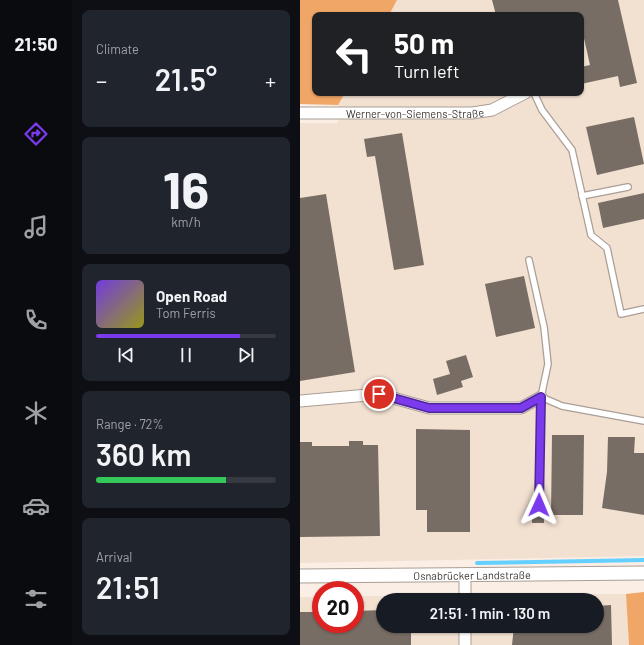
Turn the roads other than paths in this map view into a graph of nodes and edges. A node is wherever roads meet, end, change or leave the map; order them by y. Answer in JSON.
{"nodes":[{"id":1,"x":519,"y":96,"type":"edge"},
{"id":2,"x":535,"y":96,"type":"edge"},
{"id":3,"x":300,"y":113,"type":"edge"},
{"id":4,"x":628,"y":187,"type":"dead end"},
{"id":5,"x":582,"y":196,"type":"junction"},
{"id":6,"x":530,"y":260,"type":"dead end"},
{"id":7,"x":644,"y":309,"type":"edge"},
{"id":8,"x":541,"y":397,"type":"junction"},
{"id":9,"x":300,"y":401,"type":"edge"},
{"id":10,"x":644,"y":421,"type":"edge"},
{"id":11,"x":539,"y":505,"type":"dead end"},
{"id":12,"x":644,"y":573,"type":"edge"},
{"id":13,"x":465,"y":574,"type":"junction"},
{"id":14,"x":300,"y":576,"type":"edge"},
{"id":15,"x":465,"y":593,"type":"edge"},
{"id":16,"x":465,"y":633,"type":"edge"},
{"id":17,"x":464,"y":645,"type":"edge"}],
"edges":[{"from":1,"to":3,"type":"street","name":"Werner-von-Siemens-Straße"},
{"from":2,"to":5,"type":"lane"},
{"from":4,"to":5,"type":"lane"},
{"from":5,"to":7,"type":"lane"},
{"from":6,"to":8,"type":"lane"},
{"from":8,"to":9,"type":"street"},
{"from":8,"to":10,"type":"lane"},
{"from":8,"to":11,"type":"lane"},
{"from":12,"to":13,"type":"street","name":"Osnabrücker Landstraße"},
{"from":13,"to":14,"type":"street","name":"Osnabrücker Landstraße"},
{"from":13,"to":15,"type":"street"},
{"from":16,"to":17,"type":"street"}]}
